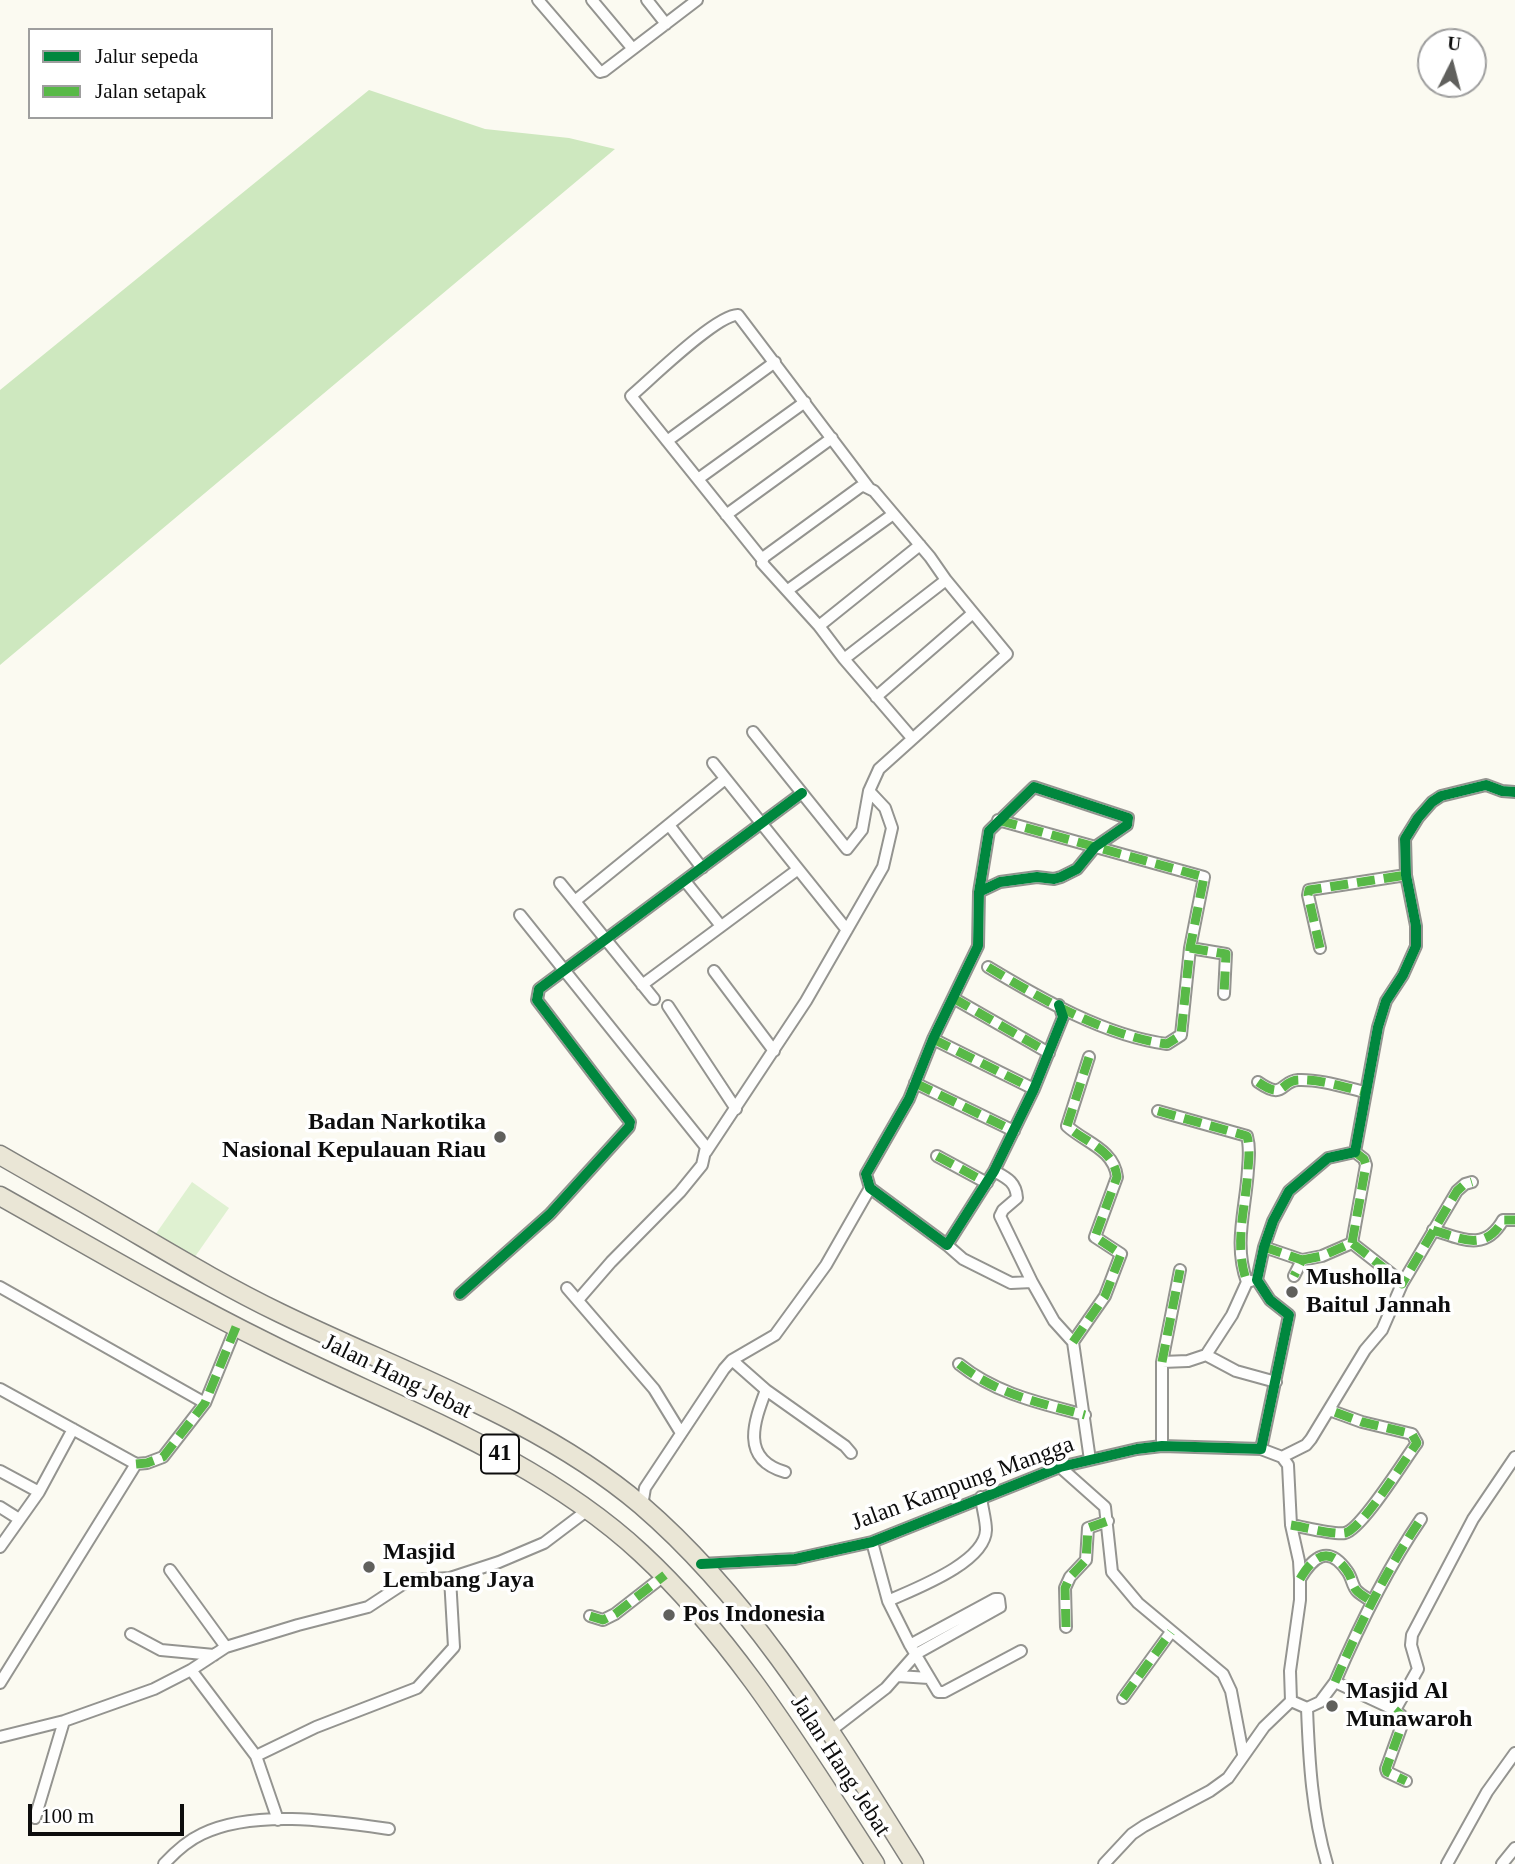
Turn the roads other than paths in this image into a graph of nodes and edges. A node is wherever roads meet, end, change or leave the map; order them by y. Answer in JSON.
{"nodes":[{"id":1,"x":538,"y":0,"type":"edge"},
{"id":2,"x":592,"y":0,"type":"edge"},
{"id":3,"x":647,"y":0,"type":"edge"},
{"id":4,"x":697,"y":0,"type":"edge"},
{"id":5,"x":666,"y":24,"type":"junction"},
{"id":6,"x":633,"y":50,"type":"junction"},
{"id":7,"x":775,"y":362,"type":"junction"},
{"id":8,"x":805,"y":402,"type":"junction"},
{"id":9,"x":832,"y":438,"type":"junction"},
{"id":10,"x":667,"y":441,"type":"junction"},
{"id":11,"x":698,"y":479,"type":"junction"},
{"id":12,"x":869,"y":488,"type":"junction"},
{"id":13,"x":726,"y":514,"type":"junction"},
{"id":14,"x":892,"y":514,"type":"junction"},
{"id":15,"x":920,"y":545,"type":"junction"},
{"id":16,"x":762,"y":559,"type":"junction"},
{"id":17,"x":946,"y":580,"type":"junction"},
{"id":18,"x":788,"y":590,"type":"junction"},
{"id":19,"x":973,"y":613,"type":"junction"},
{"id":20,"x":819,"y":625,"type":"junction"},
{"id":21,"x":844,"y":659,"type":"junction"},
{"id":22,"x":876,"y":697,"type":"junction"},
{"id":23,"x":753,"y":732,"type":"dead end"},
{"id":24,"x":912,"y":738,"type":"junction"},
{"id":25,"x":713,"y":763,"type":"dead end"},
{"id":26,"x":724,"y":779,"type":"junction"},
{"id":27,"x":869,"y":791,"type":"junction"},
{"id":28,"x":1515,"y":792,"type":"edge"},
{"id":29,"x":802,"y":793,"type":"junction"},
{"id":30,"x":998,"y":820,"type":"junction"},
{"id":31,"x":761,"y":823,"type":"junction"},
{"id":32,"x":668,"y":825,"type":"junction"},
{"id":33,"x":1095,"y":847,"type":"junction"},
{"id":34,"x":702,"y":868,"type":"junction"},
{"id":35,"x":797,"y":870,"type":"junction"},
{"id":36,"x":1406,"y":875,"type":"junction"},
{"id":37,"x":685,"y":881,"type":"junction"},
{"id":38,"x":560,"y":883,"type":"dead end"},
{"id":39,"x":979,"y":892,"type":"junction"},
{"id":40,"x":575,"y":901,"type":"junction"},
{"id":41,"x":520,"y":915,"type":"dead end"},
{"id":42,"x":721,"y":926,"type":"junction"},
{"id":43,"x":847,"y":930,"type":"junction"},
{"id":44,"x":606,"y":940,"type":"junction"},
{"id":45,"x":1190,"y":948,"type":"junction"},
{"id":46,"x":1320,"y":948,"type":"dead end"},
{"id":47,"x":988,"y":967,"type":"dead end"},
{"id":48,"x":564,"y":969,"type":"junction"},
{"id":49,"x":714,"y":971,"type":"dead end"},
{"id":50,"x":642,"y":985,"type":"junction"},
{"id":51,"x":1224,"y":994,"type":"dead end"},
{"id":52,"x":953,"y":998,"type":"junction"},
{"id":53,"x":654,"y":999,"type":"dead end"},
{"id":54,"x":1059,"y":1005,"type":"junction"},
{"id":55,"x":668,"y":1006,"type":"dead end"},
{"id":56,"x":933,"y":1040,"type":"junction"},
{"id":57,"x":774,"y":1051,"type":"junction"},
{"id":58,"x":1049,"y":1053,"type":"junction"},
{"id":59,"x":1089,"y":1057,"type":"dead end"},
{"id":60,"x":1258,"y":1082,"type":"dead end"},
{"id":61,"x":915,"y":1083,"type":"junction"},
{"id":62,"x":1034,"y":1089,"type":"junction"},
{"id":63,"x":1365,"y":1092,"type":"junction"},
{"id":64,"x":736,"y":1109,"type":"junction"},
{"id":65,"x":1158,"y":1111,"type":"dead end"},
{"id":66,"x":1014,"y":1131,"type":"junction"},
{"id":67,"x":706,"y":1152,"type":"junction"},
{"id":68,"x":1355,"y":1152,"type":"junction"},
{"id":69,"x":0,"y":1155,"type":"edge"},
{"id":70,"x":937,"y":1156,"type":"dead end"},
{"id":71,"x":994,"y":1171,"type":"junction"},
{"id":72,"x":1472,"y":1182,"type":"dead end"},
{"id":73,"x":987,"y":1183,"type":"junction"},
{"id":74,"x":870,"y":1188,"type":"junction"},
{"id":75,"x":0,"y":1196,"type":"edge"},
{"id":76,"x":1515,"y":1220,"type":"edge"},
{"id":77,"x":1433,"y":1230,"type":"junction"},
{"id":78,"x":1352,"y":1243,"type":"junction"},
{"id":79,"x":947,"y":1245,"type":"junction"},
{"id":80,"x":1264,"y":1247,"type":"junction"},
{"id":81,"x":1302,"y":1260,"type":"junction"},
{"id":82,"x":1180,"y":1270,"type":"dead end"},
{"id":83,"x":1294,"y":1276,"type":"dead end"},
{"id":84,"x":1252,"y":1281,"type":"junction"},
{"id":85,"x":1032,"y":1282,"type":"junction"},
{"id":86,"x":1402,"y":1284,"type":"junction"},
{"id":87,"x":0,"y":1287,"type":"edge"},
{"id":88,"x":567,"y":1288,"type":"dead end"},
{"id":89,"x":460,"y":1294,"type":"dead end"},
{"id":90,"x":578,"y":1300,"type":"junction"},
{"id":91,"x":236,"y":1327,"type":"junction"},
{"id":92,"x":1073,"y":1342,"type":"junction"},
{"id":93,"x":1206,"y":1355,"type":"junction"},
{"id":94,"x":732,"y":1360,"type":"junction"},
{"id":95,"x":1162,"y":1362,"type":"junction"},
{"id":96,"x":959,"y":1364,"type":"dead end"},
{"id":97,"x":1276,"y":1382,"type":"junction"},
{"id":98,"x":0,"y":1389,"type":"edge"},
{"id":99,"x":766,"y":1390,"type":"junction"},
{"id":100,"x":205,"y":1403,"type":"junction"},
{"id":101,"x":1329,"y":1410,"type":"junction"},
{"id":102,"x":1085,"y":1415,"type":"junction"},
{"id":103,"x":73,"y":1429,"type":"junction"},
{"id":104,"x":681,"y":1433,"type":"junction"},
{"id":105,"x":500,"y":1435,"type":"junction"},
{"id":106,"x":1162,"y":1446,"type":"junction"},
{"id":107,"x":1261,"y":1449,"type":"junction"},
{"id":108,"x":851,"y":1453,"type":"dead end"},
{"id":109,"x":1282,"y":1457,"type":"junction"},
{"id":110,"x":1515,"y":1457,"type":"edge"},
{"id":111,"x":1090,"y":1460,"type":"junction"},
{"id":112,"x":136,"y":1464,"type":"junction"},
{"id":113,"x":1060,"y":1467,"type":"junction"},
{"id":114,"x":0,"y":1471,"type":"edge"},
{"id":115,"x":785,"y":1472,"type":"dead end"},
{"id":116,"x":39,"y":1492,"type":"junction"},
{"id":117,"x":981,"y":1497,"type":"junction"},
{"id":118,"x":642,"y":1506,"type":"junction"},
{"id":119,"x":0,"y":1507,"type":"edge"},
{"id":120,"x":589,"y":1509,"type":"junction"},
{"id":121,"x":19,"y":1519,"type":"junction"},
{"id":122,"x":1421,"y":1519,"type":"dead end"},
{"id":123,"x":1108,"y":1521,"type":"junction"},
{"id":124,"x":1291,"y":1525,"type":"junction"},
{"id":125,"x":872,"y":1542,"type":"junction"},
{"id":126,"x":0,"y":1547,"type":"edge"},
{"id":127,"x":701,"y":1564,"type":"junction"},
{"id":128,"x":170,"y":1570,"type":"dead end"},
{"id":129,"x":664,"y":1575,"type":"junction"},
{"id":130,"x":450,"y":1578,"type":"junction"},
{"id":131,"x":1300,"y":1579,"type":"junction"},
{"id":132,"x":888,"y":1601,"type":"junction"},
{"id":133,"x":1371,"y":1601,"type":"junction"},
{"id":134,"x":590,"y":1616,"type":"dead end"},
{"id":135,"x":1066,"y":1627,"type":"dead end"},
{"id":136,"x":1171,"y":1632,"type":"junction"},
{"id":137,"x":131,"y":1634,"type":"dead end"},
{"id":138,"x":226,"y":1647,"type":"junction"},
{"id":139,"x":913,"y":1650,"type":"junction"},
{"id":140,"x":1021,"y":1651,"type":"dead end"},
{"id":141,"x":214,"y":1655,"type":"junction"},
{"id":142,"x":191,"y":1670,"type":"junction"},
{"id":143,"x":898,"y":1676,"type":"junction"},
{"id":144,"x":1,"y":1678,"type":"edge"},
{"id":145,"x":929,"y":1678,"type":"junction"},
{"id":146,"x":1335,"y":1682,"type":"junction"},
{"id":147,"x":1123,"y":1698,"type":"dead end"},
{"id":148,"x":1291,"y":1701,"type":"junction"},
{"id":149,"x":1307,"y":1708,"type":"junction"},
{"id":150,"x":1395,"y":1710,"type":"junction"},
{"id":151,"x":64,"y":1721,"type":"junction"},
{"id":152,"x":829,"y":1732,"type":"junction"},
{"id":153,"x":0,"y":1737,"type":"edge"},
{"id":154,"x":1515,"y":1752,"type":"edge"},
{"id":155,"x":1243,"y":1754,"type":"junction"},
{"id":156,"x":256,"y":1756,"type":"junction"},
{"id":157,"x":1406,"y":1781,"type":"dead end"},
{"id":158,"x":35,"y":1818,"type":"dead end"},
{"id":159,"x":278,"y":1820,"type":"junction"},
{"id":160,"x":389,"y":1829,"type":"dead end"},
{"id":161,"x":1515,"y":1848,"type":"edge"},
{"id":162,"x":164,"y":1864,"type":"edge"},
{"id":163,"x":875,"y":1864,"type":"edge"},
{"id":164,"x":914,"y":1864,"type":"edge"},
{"id":165,"x":1104,"y":1864,"type":"edge"},
{"id":166,"x":1327,"y":1864,"type":"edge"},
{"id":167,"x":1447,"y":1864,"type":"edge"},
{"id":168,"x":1502,"y":1864,"type":"edge"}],
"edges":[{"from":1,"to":6,"type":"street"},
{"from":2,"to":6,"type":"street"},
{"from":3,"to":5,"type":"street"},
{"from":4,"to":5,"type":"street"},
{"from":5,"to":6,"type":"street"},
{"from":7,"to":8,"type":"street"},
{"from":7,"to":10,"type":"street"},
{"from":7,"to":10,"type":"street"},
{"from":8,"to":9,"type":"street"},
{"from":8,"to":11,"type":"street"},
{"from":9,"to":12,"type":"street"},
{"from":9,"to":13,"type":"street"},
{"from":10,"to":11,"type":"street"},
{"from":11,"to":13,"type":"street"},
{"from":12,"to":14,"type":"street"},
{"from":12,"to":16,"type":"street"},
{"from":13,"to":16,"type":"street"},
{"from":14,"to":15,"type":"street"},
{"from":14,"to":18,"type":"street"},
{"from":15,"to":17,"type":"street"},
{"from":15,"to":20,"type":"street"},
{"from":16,"to":18,"type":"street"},
{"from":17,"to":19,"type":"street"},
{"from":17,"to":21,"type":"street"},
{"from":18,"to":20,"type":"street"},
{"from":19,"to":22,"type":"street"},
{"from":19,"to":24,"type":"street"},
{"from":20,"to":21,"type":"street"},
{"from":21,"to":22,"type":"street"},
{"from":22,"to":24,"type":"street"},
{"from":23,"to":29,"type":"street"},
{"from":24,"to":27,"type":"street"},
{"from":25,"to":26,"type":"street"},
{"from":26,"to":31,"type":"street"},
{"from":26,"to":32,"type":"street"},
{"from":27,"to":29,"type":"street"},
{"from":27,"to":43,"type":"street"},
{"from":28,"to":36,"type":"street"},
{"from":29,"to":31,"type":"street"},
{"from":30,"to":33,"type":"street"},
{"from":30,"to":33,"type":"street"},
{"from":30,"to":39,"type":"street"},
{"from":31,"to":34,"type":"street"},
{"from":31,"to":35,"type":"street"},
{"from":32,"to":34,"type":"street"},
{"from":32,"to":40,"type":"street"},
{"from":33,"to":39,"type":"street"},
{"from":33,"to":45,"type":"street"},
{"from":34,"to":37,"type":"street"},
{"from":35,"to":42,"type":"street"},
{"from":35,"to":43,"type":"street"},
{"from":36,"to":46,"type":"street"},
{"from":36,"to":63,"type":"street"},
{"from":37,"to":42,"type":"street"},
{"from":37,"to":44,"type":"street"},
{"from":38,"to":40,"type":"street"},
{"from":39,"to":52,"type":"street"},
{"from":40,"to":44,"type":"street"},
{"from":41,"to":48,"type":"street"},
{"from":42,"to":50,"type":"street"},
{"from":43,"to":57,"type":"street"},
{"from":44,"to":48,"type":"street"},
{"from":44,"to":50,"type":"street"},
{"from":45,"to":51,"type":"street"},
{"from":45,"to":54,"type":"street"},
{"from":47,"to":54,"type":"street"},
{"from":48,"to":67,"type":"street"},
{"from":48,"to":89,"type":"street"},
{"from":49,"to":57,"type":"street"},
{"from":50,"to":53,"type":"street"},
{"from":52,"to":56,"type":"street"},
{"from":52,"to":58,"type":"street"},
{"from":54,"to":58,"type":"street"},
{"from":55,"to":64,"type":"street"},
{"from":56,"to":61,"type":"street"},
{"from":56,"to":62,"type":"street"},
{"from":57,"to":64,"type":"street"},
{"from":58,"to":62,"type":"street"},
{"from":59,"to":92,"type":"street"},
{"from":60,"to":63,"type":"street"},
{"from":61,"to":66,"type":"street"},
{"from":61,"to":74,"type":"street"},
{"from":62,"to":66,"type":"street"},
{"from":63,"to":68,"type":"street"},
{"from":64,"to":67,"type":"street"},
{"from":65,"to":84,"type":"street"},
{"from":66,"to":71,"type":"street"},
{"from":67,"to":90,"type":"street"},
{"from":68,"to":78,"type":"street"},
{"from":68,"to":80,"type":"street"},
{"from":69,"to":105,"type":"highway"},
{"from":70,"to":73,"type":"street"},
{"from":71,"to":73,"type":"street"},
{"from":71,"to":85,"type":"street"},
{"from":72,"to":77,"type":"street"},
{"from":73,"to":79,"type":"street"},
{"from":74,"to":79,"type":"street"},
{"from":74,"to":94,"type":"street"},
{"from":75,"to":91,"type":"highway","name":"Jalan Hang Jebat","number":"41"},
{"from":76,"to":77,"type":"street"},
{"from":77,"to":86,"type":"street"},
{"from":78,"to":81,"type":"street"},
{"from":78,"to":86,"type":"street"},
{"from":79,"to":85,"type":"street"},
{"from":80,"to":81,"type":"street"},
{"from":80,"to":84,"type":"street"},
{"from":81,"to":83,"type":"street"},
{"from":82,"to":95,"type":"street"},
{"from":84,"to":93,"type":"street"},
{"from":84,"to":97,"type":"street"},
{"from":85,"to":92,"type":"street"},
{"from":86,"to":101,"type":"street"},
{"from":87,"to":100,"type":"street"},
{"from":88,"to":90,"type":"street"},
{"from":90,"to":104,"type":"street"},
{"from":91,"to":100,"type":"street"},
{"from":91,"to":105,"type":"highway","name":"Jalan Hang Jebat","number":"41"},
{"from":92,"to":102,"type":"street"},
{"from":93,"to":95,"type":"street"},
{"from":93,"to":97,"type":"street"},
{"from":94,"to":99,"type":"street"},
{"from":94,"to":104,"type":"street"},
{"from":95,"to":106,"type":"street"},
{"from":96,"to":102,"type":"street"},
{"from":97,"to":107,"type":"street"},
{"from":98,"to":103,"type":"street"},
{"from":99,"to":108,"type":"street"},
{"from":99,"to":115,"type":"street"},
{"from":100,"to":112,"type":"street"},
{"from":101,"to":109,"type":"street"},
{"from":101,"to":124,"type":"street"},
{"from":102,"to":111,"type":"street"},
{"from":103,"to":112,"type":"street"},
{"from":103,"to":116,"type":"street"},
{"from":104,"to":118,"type":"street"},
{"from":105,"to":118,"type":"highway"},
{"from":105,"to":120,"type":"highway","name":"Jalan Hang Jebat","number":"41"},
{"from":106,"to":107,"type":"street","name":"Jalan Kampung Mangga"},
{"from":106,"to":111,"type":"street","name":"Jalan Kampung Mangga"},
{"from":107,"to":109,"type":"street"},
{"from":109,"to":124,"type":"street"},
{"from":110,"to":150,"type":"street"},
{"from":111,"to":113,"type":"street","name":"Jalan Kampung Mangga"},
{"from":112,"to":144,"type":"street"},
{"from":113,"to":117,"type":"street","name":"Jalan Kampung Mangga"},
{"from":113,"to":123,"type":"street"},
{"from":114,"to":116,"type":"street"},
{"from":116,"to":121,"type":"street"},
{"from":117,"to":125,"type":"street","name":"Jalan Kampung Mangga"},
{"from":117,"to":132,"type":"street"},
{"from":118,"to":127,"type":"highway"},
{"from":119,"to":121,"type":"street"},
{"from":120,"to":129,"type":"highway","name":"Jalan Hang Jebat","number":"41"},
{"from":120,"to":130,"type":"street"},
{"from":121,"to":126,"type":"street"},
{"from":122,"to":133,"type":"street"},
{"from":123,"to":135,"type":"street"},
{"from":123,"to":136,"type":"street"},
{"from":124,"to":131,"type":"street"},
{"from":125,"to":127,"type":"street","name":"Jalan Kampung Mangga"},
{"from":125,"to":132,"type":"street"},
{"from":127,"to":152,"type":"highway"},
{"from":128,"to":138,"type":"street"},
{"from":129,"to":134,"type":"street"},
{"from":129,"to":163,"type":"highway","name":"Jalan Hang Jebat","number":"41"},
{"from":130,"to":138,"type":"street"},
{"from":130,"to":156,"type":"street"},
{"from":131,"to":133,"type":"street"},
{"from":131,"to":148,"type":"street"},
{"from":132,"to":139,"type":"street"},
{"from":133,"to":146,"type":"street"},
{"from":136,"to":147,"type":"street"},
{"from":136,"to":155,"type":"street"},
{"from":137,"to":141,"type":"street"},
{"from":138,"to":141,"type":"street"},
{"from":139,"to":139,"type":"street"},
{"from":139,"to":143,"type":"street"},
{"from":139,"to":145,"type":"street"},
{"from":140,"to":145,"type":"street"},
{"from":141,"to":142,"type":"street"},
{"from":142,"to":151,"type":"street"},
{"from":142,"to":156,"type":"street"},
{"from":143,"to":145,"type":"street"},
{"from":143,"to":152,"type":"street"},
{"from":146,"to":149,"type":"street"},
{"from":146,"to":150,"type":"street"},
{"from":148,"to":149,"type":"street"},
{"from":148,"to":155,"type":"street"},
{"from":149,"to":166,"type":"street"},
{"from":150,"to":157,"type":"street"},
{"from":151,"to":153,"type":"street"},
{"from":151,"to":158,"type":"street"},
{"from":152,"to":164,"type":"highway"},
{"from":154,"to":167,"type":"street"},
{"from":155,"to":165,"type":"street"},
{"from":156,"to":159,"type":"street"},
{"from":159,"to":160,"type":"street"},
{"from":159,"to":162,"type":"street"},
{"from":161,"to":168,"type":"street"}]}
